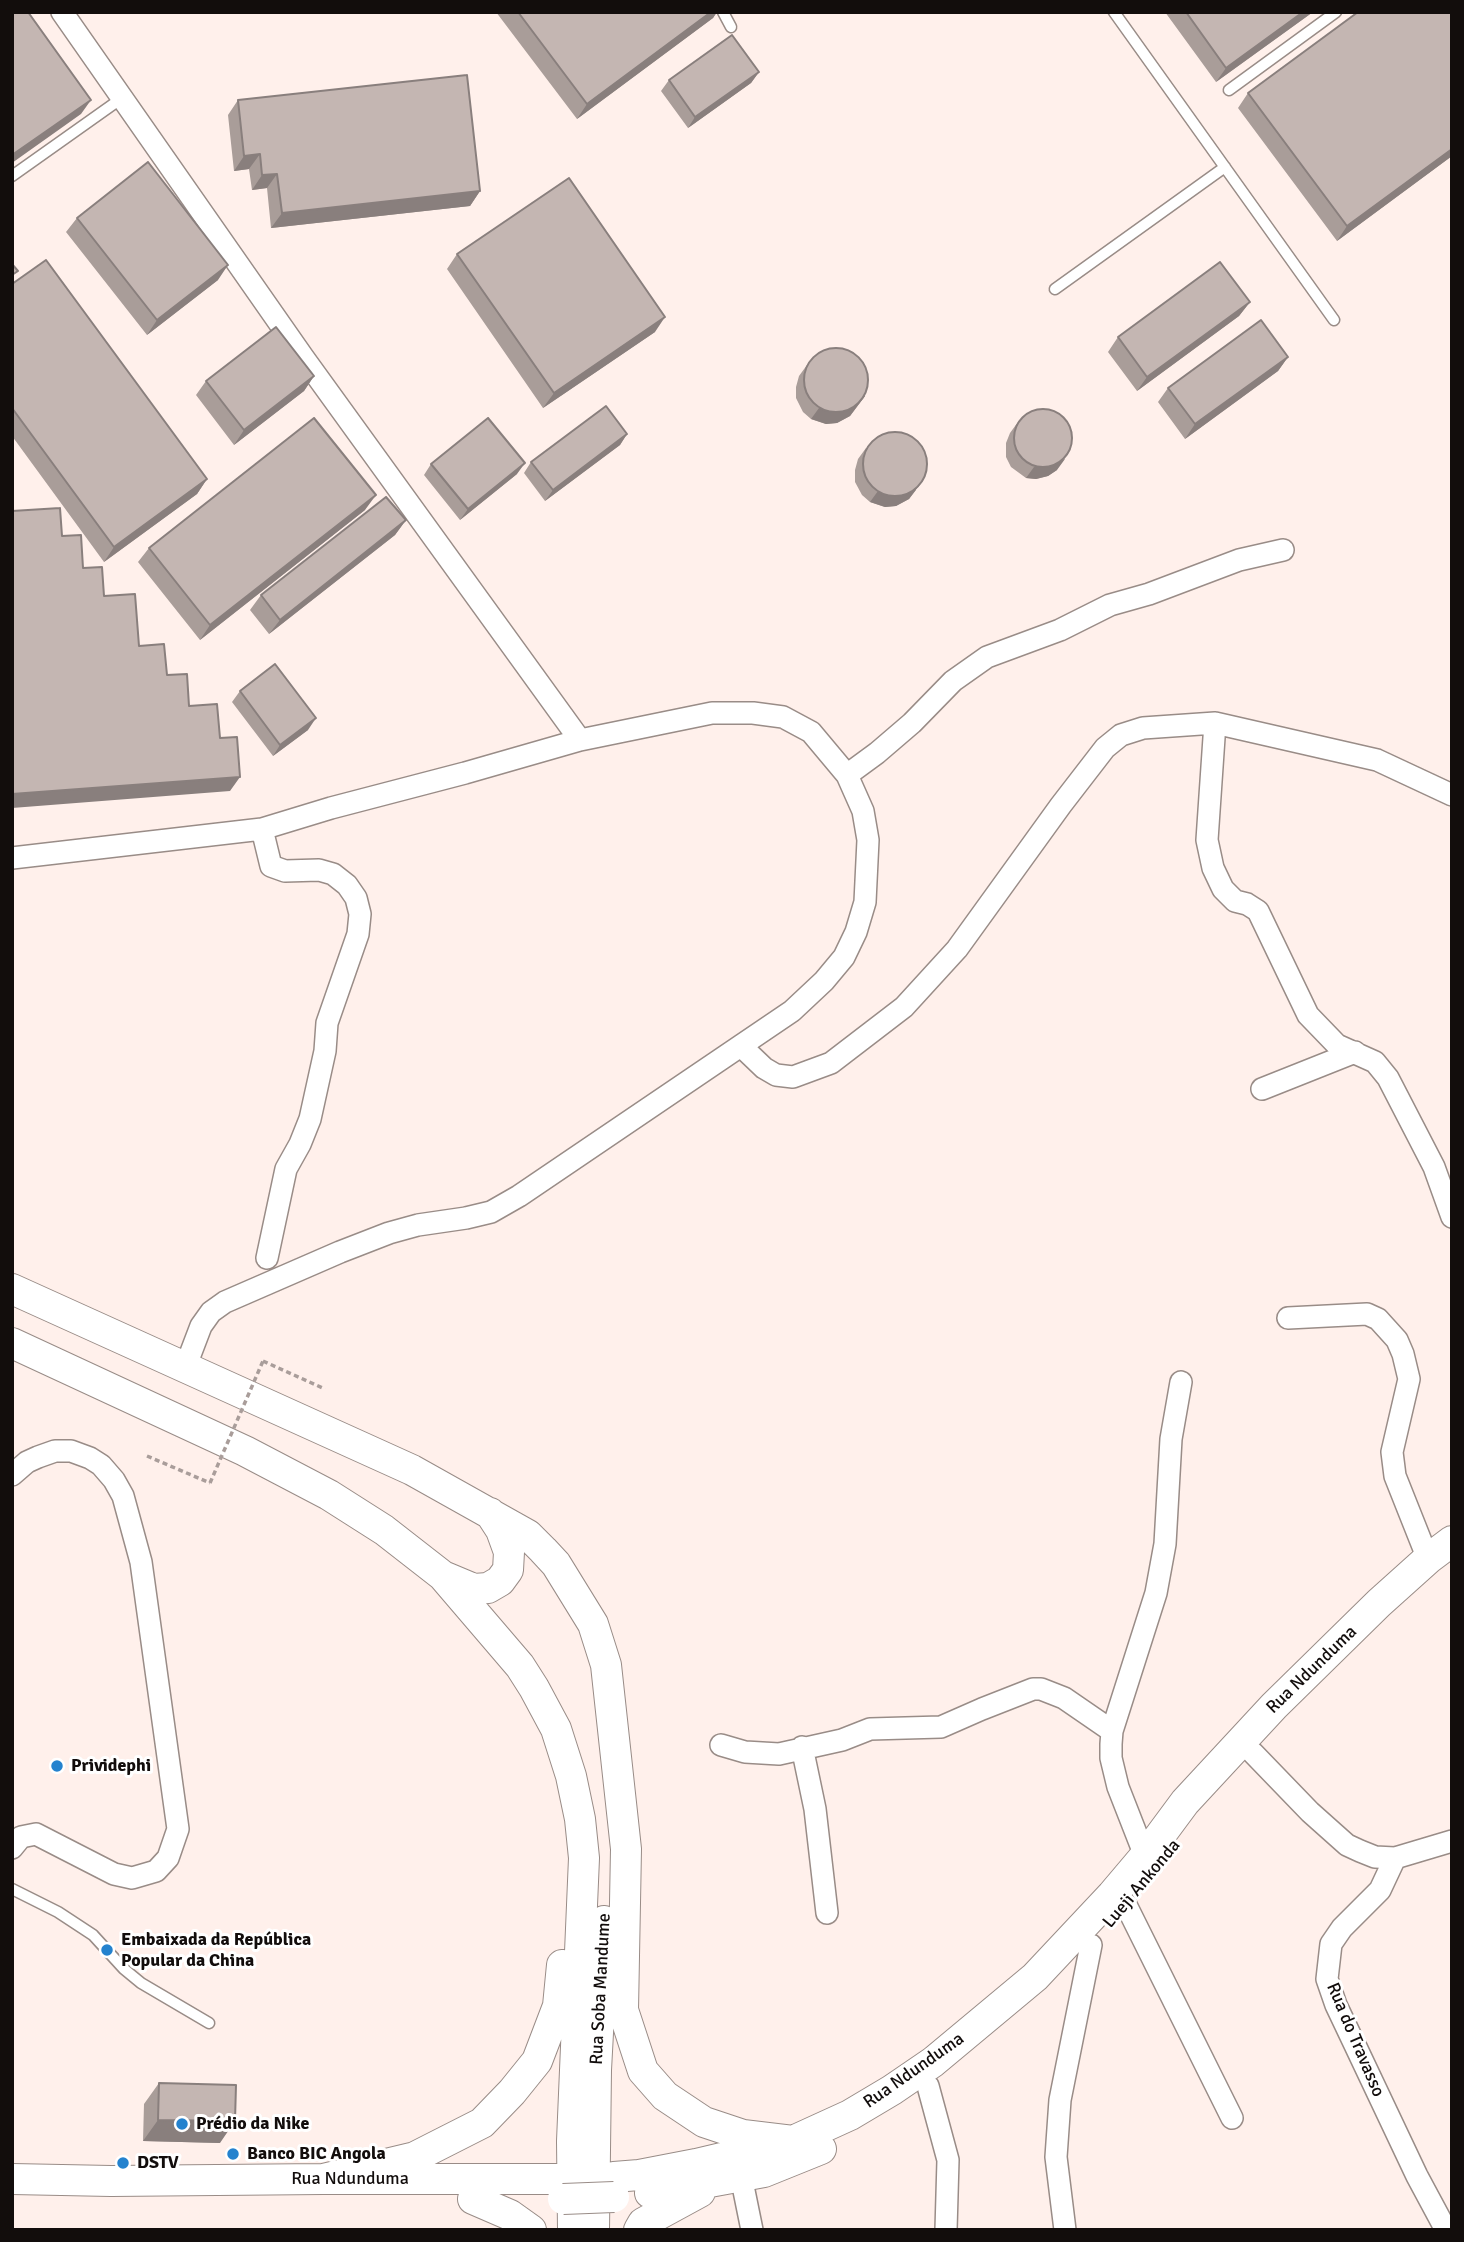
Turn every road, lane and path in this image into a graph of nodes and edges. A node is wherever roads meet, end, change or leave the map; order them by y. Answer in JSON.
{"nodes":[{"id":1,"x":62,"y":12,"type":"edge"},
{"id":2,"x":723,"y":12,"type":"edge"},
{"id":3,"x":1114,"y":12,"type":"edge"},
{"id":4,"x":1336,"y":12,"type":"edge"},
{"id":5,"x":731,"y":27,"type":"dead end"},
{"id":6,"x":1229,"y":90,"type":"dead end"},
{"id":7,"x":122,"y":98,"type":"junction"},
{"id":8,"x":1225,"y":167,"type":"junction"},
{"id":9,"x":12,"y":176,"type":"edge"},
{"id":10,"x":1055,"y":289,"type":"dead end"},
{"id":11,"x":1334,"y":320,"type":"dead end"},
{"id":12,"x":1283,"y":550,"type":"dead end"},
{"id":13,"x":1215,"y":723,"type":"junction"},
{"id":14,"x":580,"y":740,"type":"junction"},
{"id":15,"x":847,"y":775,"type":"junction"},
{"id":16,"x":1452,"y":795,"type":"edge"},
{"id":17,"x":262,"y":829,"type":"junction"},
{"id":18,"x":12,"y":858,"type":"edge"},
{"id":19,"x":741,"y":1046,"type":"junction"},
{"id":20,"x":1355,"y":1052,"type":"junction"},
{"id":21,"x":1262,"y":1089,"type":"dead end"},
{"id":22,"x":1452,"y":1217,"type":"edge"},
{"id":23,"x":267,"y":1258,"type":"dead end"},
{"id":24,"x":12,"y":1289,"type":"edge"},
{"id":25,"x":1288,"y":1318,"type":"dead end"},
{"id":26,"x":12,"y":1343,"type":"edge"},
{"id":27,"x":184,"y":1368,"type":"junction"},
{"id":28,"x":1181,"y":1382,"type":"dead end"},
{"id":29,"x":325,"y":1389,"type":"dead end"},
{"id":30,"x":148,"y":1456,"type":"dead end"},
{"id":31,"x":12,"y":1475,"type":"edge"},
{"id":32,"x":490,"y":1513,"type":"junction"},
{"id":33,"x":1452,"y":1541,"type":"edge"},
{"id":34,"x":1440,"y":1562,"type":"edge"},
{"id":35,"x":443,"y":1576,"type":"junction"},
{"id":36,"x":464,"y":1601,"type":"junction"},
{"id":37,"x":1112,"y":1731,"type":"junction"},
{"id":38,"x":721,"y":1745,"type":"dead end"},
{"id":39,"x":802,"y":1747,"type":"junction"},
{"id":40,"x":616,"y":1749,"type":"junction"},
{"id":41,"x":1254,"y":1753,"type":"junction"},
{"id":42,"x":1452,"y":1841,"type":"edge"},
{"id":43,"x":12,"y":1848,"type":"edge"},
{"id":44,"x":1145,"y":1856,"type":"junction"},
{"id":45,"x":1395,"y":1858,"type":"junction"},
{"id":46,"x":12,"y":1889,"type":"edge"},
{"id":47,"x":1126,"y":1905,"type":"junction"},
{"id":48,"x":827,"y":1913,"type":"dead end"},
{"id":49,"x":1091,"y":1945,"type":"junction"},
{"id":50,"x":209,"y":2023,"type":"dead end"},
{"id":51,"x":928,"y":2086,"type":"junction"},
{"id":52,"x":1232,"y":2118,"type":"dead end"},
{"id":53,"x":795,"y":2150,"type":"junction"},
{"id":54,"x":732,"y":2178,"type":"junction"},
{"id":55,"x":12,"y":2179,"type":"edge"},
{"id":56,"x":323,"y":2179,"type":"junction"},
{"id":57,"x":614,"y":2187,"type":"junction"},
{"id":58,"x":563,"y":2189,"type":"junction"},
{"id":59,"x":12,"y":2195,"type":"edge"},
{"id":60,"x":473,"y":2199,"type":"junction"},
{"id":61,"x":531,"y":2230,"type":"edge"},
{"id":62,"x":573,"y":2230,"type":"edge"},
{"id":63,"x":594,"y":2230,"type":"edge"},
{"id":64,"x":639,"y":2230,"type":"edge"},
{"id":65,"x":752,"y":2230,"type":"edge"},
{"id":66,"x":946,"y":2230,"type":"edge"},
{"id":67,"x":1065,"y":2230,"type":"edge"},
{"id":68,"x":1446,"y":2230,"type":"edge"}],
"edges":[{"from":1,"to":7,"type":"street"},
{"from":2,"to":5,"type":"lane"},
{"from":3,"to":8,"type":"lane"},
{"from":4,"to":6,"type":"lane"},
{"from":7,"to":9,"type":"lane"},
{"from":7,"to":14,"type":"street"},
{"from":8,"to":10,"type":"lane"},
{"from":8,"to":11,"type":"lane"},
{"from":12,"to":15,"type":"street"},
{"from":13,"to":16,"type":"street"},
{"from":13,"to":19,"type":"street"},
{"from":13,"to":20,"type":"street"},
{"from":14,"to":15,"type":"street"},
{"from":14,"to":17,"type":"street"},
{"from":15,"to":19,"type":"street"},
{"from":17,"to":18,"type":"street"},
{"from":17,"to":23,"type":"street"},
{"from":19,"to":27,"type":"street"},
{"from":20,"to":21,"type":"street"},
{"from":20,"to":22,"type":"street"},
{"from":24,"to":27,"type":"main road"},
{"from":25,"to":34,"type":"street"},
{"from":26,"to":35,"type":"main road"},
{"from":27,"to":32,"type":"main road"},
{"from":28,"to":37,"type":"street"},
{"from":29,"to":30,"type":"path","bridge":true},
{"from":31,"to":43,"type":"street"},
{"from":32,"to":35,"type":"main road"},
{"from":32,"to":40,"type":"main road"},
{"from":33,"to":34,"type":"main road","name":"Rua Ndunduma"},
{"from":34,"to":41,"type":"main road","name":"Lueji Ankonda"},
{"from":34,"to":44,"type":"main road","name":"Rua Ndunduma"},
{"from":35,"to":36,"type":"main road"},
{"from":36,"to":56,"type":"main road"},
{"from":36,"to":62,"type":"main road"},
{"from":37,"to":39,"type":"street"},
{"from":37,"to":44,"type":"street"},
{"from":38,"to":39,"type":"street"},
{"from":39,"to":48,"type":"street"},
{"from":40,"to":53,"type":"main road"},
{"from":40,"to":63,"type":"main road","name":"Rua Soba Mandume"},
{"from":41,"to":45,"type":"street"},
{"from":41,"to":47,"type":"main road","name":"Lueji Ankonda"},
{"from":42,"to":45,"type":"street"},
{"from":44,"to":53,"type":"main road","name":"Rua Ndunduma"},
{"from":45,"to":68,"type":"street","name":"Rua do Travasso"},
{"from":46,"to":50,"type":"lane"},
{"from":47,"to":49,"type":"main road","name":"Lueji Ankonda"},
{"from":47,"to":52,"type":"street"},
{"from":49,"to":51,"type":"main road","name":"Lueji Ankonda"},
{"from":49,"to":67,"type":"street"},
{"from":51,"to":53,"type":"main road","name":"Lueji Ankonda"},
{"from":51,"to":66,"type":"street"},
{"from":53,"to":54,"type":"main road","name":"Rua Ndunduma"},
{"from":53,"to":57,"type":"main road","name":"Rua Ndunduma"},
{"from":54,"to":57,"type":"main road","name":"Rua Ndunduma"},
{"from":54,"to":64,"type":"main road"},
{"from":54,"to":65,"type":"street"},
{"from":55,"to":56,"type":"main road","name":"Rua Ndunduma"},
{"from":56,"to":58,"type":"main road","name":"Rua Ndunduma"},
{"from":57,"to":58,"type":"main road","name":"Rua Ndunduma","bridge":true},
{"from":58,"to":60,"type":"main road","name":"Rua Ndunduma"},
{"from":59,"to":60,"type":"main road","name":"Rua Ndunduma"},
{"from":60,"to":61,"type":"main road"}]}
